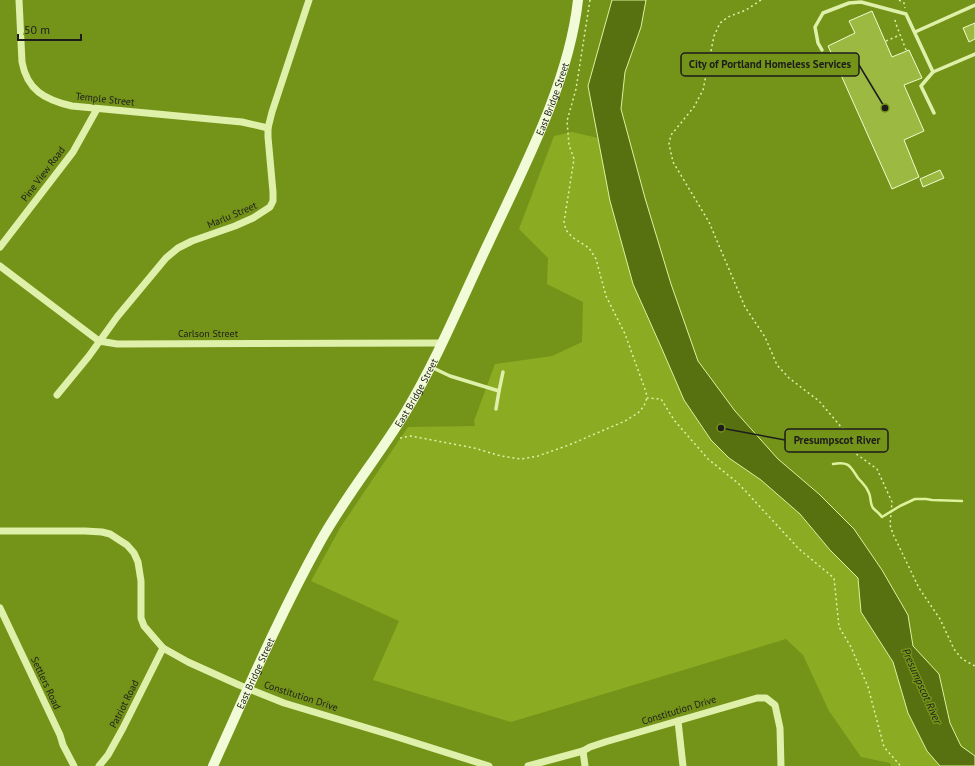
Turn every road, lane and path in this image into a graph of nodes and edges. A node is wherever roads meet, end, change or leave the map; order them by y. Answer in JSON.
{"nodes":[{"id":1,"x":19,"y":0,"type":"edge"},
{"id":2,"x":308,"y":0,"type":"edge"},
{"id":3,"x":578,"y":0,"type":"edge"},
{"id":4,"x":590,"y":0,"type":"edge"},
{"id":5,"x":761,"y":0,"type":"edge"},
{"id":6,"x":899,"y":0,"type":"edge"},
{"id":7,"x":975,"y":6,"type":"edge"},
{"id":8,"x":906,"y":14,"type":"junction"},
{"id":9,"x":896,"y":20,"type":"dead end"},
{"id":10,"x":915,"y":32,"type":"junction"},
{"id":11,"x":900,"y":36,"type":"junction"},
{"id":12,"x":886,"y":41,"type":"dead end"},
{"id":13,"x":822,"y":50,"type":"dead end"},
{"id":14,"x":906,"y":50,"type":"dead end"},
{"id":15,"x":975,"y":54,"type":"edge"},
{"id":16,"x":933,"y":72,"type":"junction"},
{"id":17,"x":97,"y":109,"type":"junction"},
{"id":18,"x":934,"y":113,"type":"dead end"},
{"id":19,"x":268,"y":128,"type":"junction"},
{"id":20,"x":0,"y":247,"type":"edge"},
{"id":21,"x":0,"y":266,"type":"edge"},
{"id":22,"x":99,"y":341,"type":"junction"},
{"id":23,"x":442,"y":343,"type":"junction"},
{"id":24,"x":430,"y":366,"type":"junction"},
{"id":25,"x":503,"y":372,"type":"dead end"},
{"id":26,"x":499,"y":391,"type":"junction"},
{"id":27,"x":57,"y":395,"type":"dead end"},
{"id":28,"x":647,"y":398,"type":"junction"},
{"id":29,"x":496,"y":409,"type":"dead end"},
{"id":30,"x":400,"y":438,"type":"dead end"},
{"id":31,"x":0,"y":531,"type":"edge"},
{"id":32,"x":0,"y":608,"type":"edge"},
{"id":33,"x":163,"y":648,"type":"junction"},
{"id":34,"x":975,"y":666,"type":"edge"},
{"id":35,"x":248,"y":689,"type":"junction"},
{"id":36,"x":678,"y":721,"type":"junction"},
{"id":37,"x":583,"y":751,"type":"junction"},
{"id":38,"x":74,"y":766,"type":"edge"},
{"id":39,"x":99,"y":766,"type":"edge"},
{"id":40,"x":212,"y":766,"type":"edge"},
{"id":41,"x":489,"y":766,"type":"edge"},
{"id":42,"x":528,"y":766,"type":"edge"},
{"id":43,"x":585,"y":766,"type":"edge"},
{"id":44,"x":683,"y":766,"type":"edge"},
{"id":45,"x":781,"y":766,"type":"edge"},
{"id":46,"x":900,"y":766,"type":"edge"}],
"edges":[{"from":1,"to":17,"type":"street","name":"Temple Street"},
{"from":2,"to":19,"type":"street","name":"Marlu Street"},
{"from":3,"to":23,"type":"street","name":"East Bridge Street"},
{"from":4,"to":28,"type":"path"},
{"from":5,"to":34,"type":"path"},
{"from":6,"to":8,"type":"path"},
{"from":7,"to":10,"type":"lane"},
{"from":8,"to":10,"type":"lane"},
{"from":8,"to":13,"type":"lane"},
{"from":9,"to":11,"type":"path"},
{"from":10,"to":16,"type":"lane"},
{"from":11,"to":12,"type":"path"},
{"from":11,"to":14,"type":"path"},
{"from":15,"to":16,"type":"lane"},
{"from":16,"to":18,"type":"lane"},
{"from":17,"to":19,"type":"street","name":"Temple Street"},
{"from":17,"to":20,"type":"street","name":"Pine View Road"},
{"from":19,"to":22,"type":"street","name":"Marlu Street"},
{"from":21,"to":22,"type":"street","name":"Carlson Street"},
{"from":22,"to":23,"type":"street","name":"Carlson Street"},
{"from":22,"to":27,"type":"street","name":"Marlu Street"},
{"from":23,"to":24,"type":"street","name":"East Bridge Street"},
{"from":24,"to":26,"type":"lane"},
{"from":24,"to":35,"type":"street","name":"East Bridge Street"},
{"from":25,"to":26,"type":"lane"},
{"from":26,"to":29,"type":"lane"},
{"from":28,"to":30,"type":"path"},
{"from":28,"to":46,"type":"path"},
{"from":31,"to":33,"type":"street","name":"Constitution Drive"},
{"from":32,"to":38,"type":"street","name":"Settlers Road"},
{"from":33,"to":35,"type":"street","name":"Constitution Drive"},
{"from":33,"to":39,"type":"street","name":"Patriot Road"},
{"from":35,"to":40,"type":"street","name":"East Bridge Street"},
{"from":35,"to":41,"type":"street","name":"Constitution Drive"},
{"from":36,"to":37,"type":"street","name":"Constitution Drive"},
{"from":36,"to":44,"type":"street"},
{"from":36,"to":45,"type":"street","name":"Constitution Drive"},
{"from":37,"to":42,"type":"street","name":"Constitution Drive"},
{"from":37,"to":43,"type":"street"}]}
